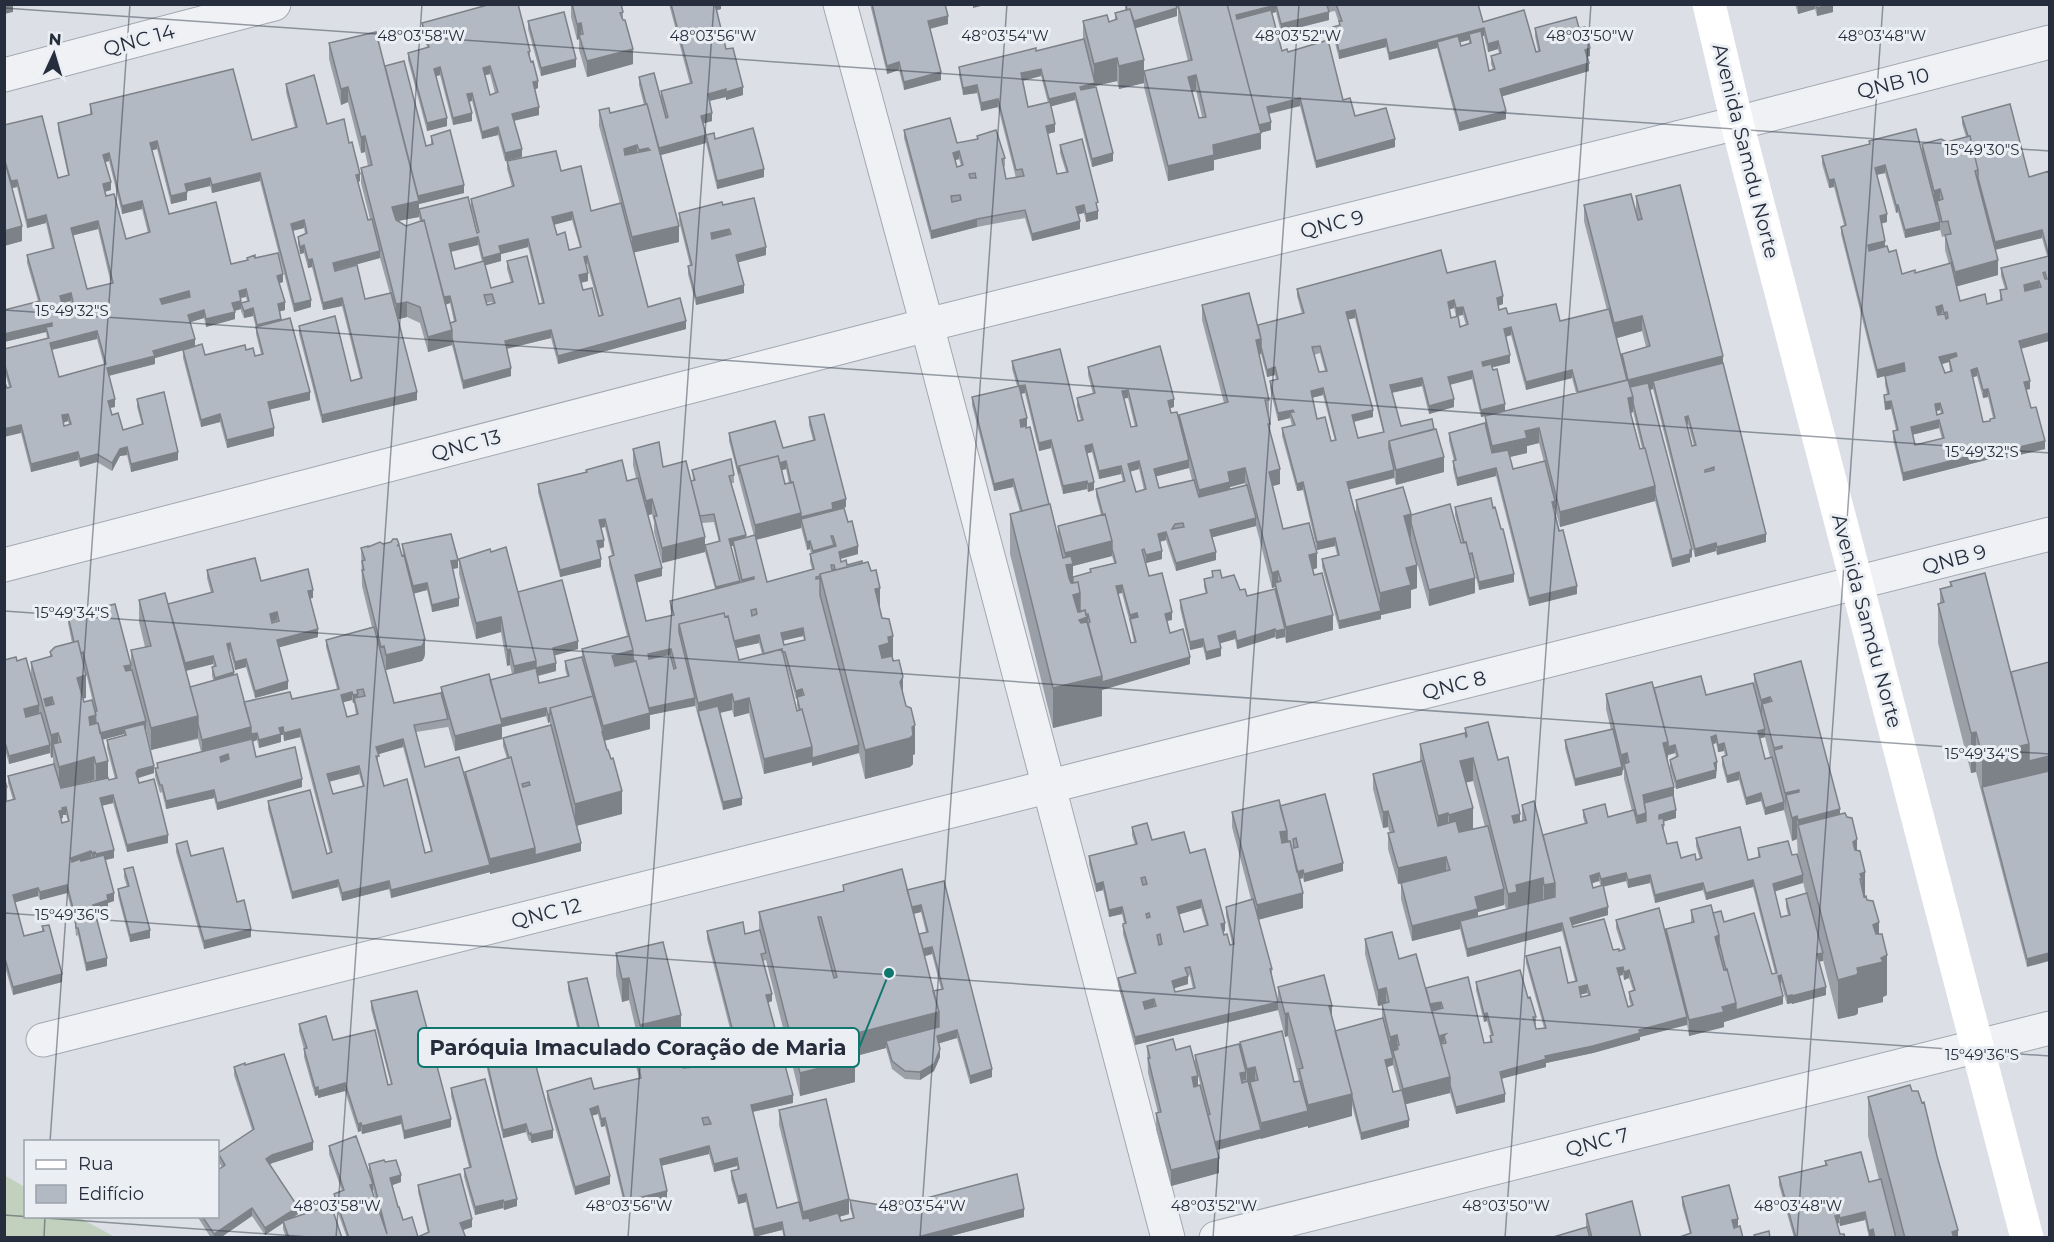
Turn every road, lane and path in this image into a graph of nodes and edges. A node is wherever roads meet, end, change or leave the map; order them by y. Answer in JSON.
{"nodes":[{"id":1,"x":274,"y":4,"type":"edge"},
{"id":2,"x":840,"y":4,"type":"edge"},
{"id":3,"x":1709,"y":4,"type":"edge"},
{"id":4,"x":2049,"y":42,"type":"edge"},
{"id":5,"x":4,"y":75,"type":"edge"},
{"id":6,"x":1737,"y":123,"type":"junction"},
{"id":7,"x":927,"y":326,"type":"junction"},
{"id":8,"x":2049,"y":534,"type":"edge"},
{"id":9,"x":4,"y":565,"type":"edge"},
{"id":10,"x":1858,"y":583,"type":"junction"},
{"id":11,"x":1049,"y":787,"type":"junction"},
{"id":12,"x":2049,"y":1028,"type":"edge"},
{"id":13,"x":43,"y":1040,"type":"dead end"},
{"id":14,"x":1977,"y":1047,"type":"junction"},
{"id":15,"x":1168,"y":1238,"type":"edge"},
{"id":16,"x":1216,"y":1238,"type":"edge"},
{"id":17,"x":2027,"y":1238,"type":"edge"}],
"edges":[{"from":1,"to":5,"type":"street","name":"QNC 14"},
{"from":2,"to":7,"type":"street"},
{"from":3,"to":6,"type":"main road","name":"Avenida Samdu Norte"},
{"from":4,"to":6,"type":"street","name":"QNB 10"},
{"from":6,"to":7,"type":"street","name":"QNC 9"},
{"from":6,"to":10,"type":"main road","name":"Avenida Samdu Norte"},
{"from":7,"to":9,"type":"street","name":"QNC 13"},
{"from":7,"to":11,"type":"street"},
{"from":8,"to":10,"type":"street","name":"QNB 9"},
{"from":10,"to":11,"type":"street","name":"QNC 8"},
{"from":10,"to":14,"type":"main road","name":"Avenida Samdu Norte"},
{"from":11,"to":13,"type":"street","name":"QNC 12"},
{"from":11,"to":15,"type":"street"},
{"from":12,"to":14,"type":"street","name":"QNC 7"},
{"from":14,"to":16,"type":"street","name":"QNC 7"},
{"from":14,"to":17,"type":"main road","name":"Avenida Samdu Norte"}]}
